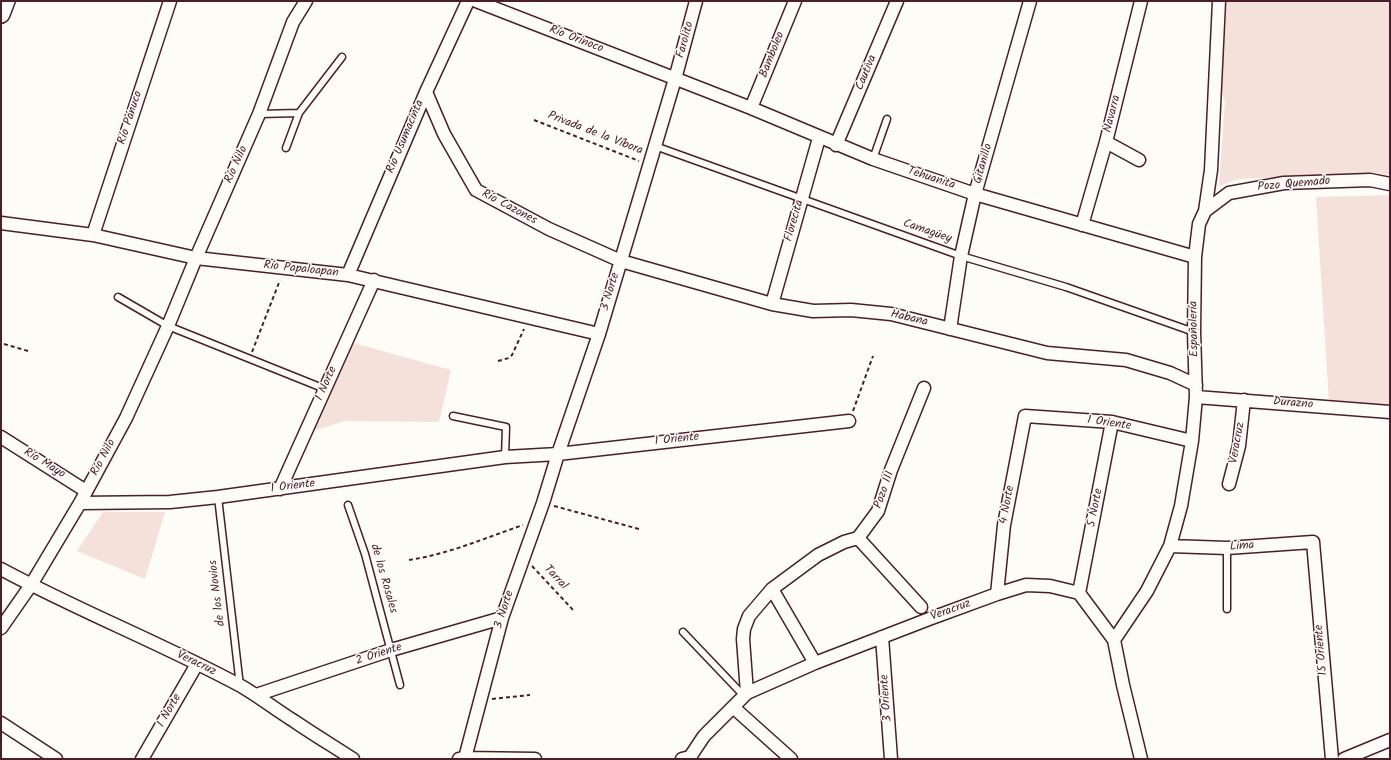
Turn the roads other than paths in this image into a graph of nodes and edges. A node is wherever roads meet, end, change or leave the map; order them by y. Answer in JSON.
{"nodes":[{"id":1,"x":170,"y":1,"type":"edge"},
{"id":2,"x":306,"y":1,"type":"edge"},
{"id":3,"x":468,"y":1,"type":"edge"},
{"id":4,"x":476,"y":1,"type":"edge"},
{"id":5,"x":696,"y":1,"type":"edge"},
{"id":6,"x":795,"y":1,"type":"edge"},
{"id":7,"x":898,"y":1,"type":"edge"},
{"id":8,"x":1030,"y":1,"type":"edge"},
{"id":9,"x":1141,"y":1,"type":"edge"},
{"id":10,"x":1219,"y":1,"type":"edge"},
{"id":11,"x":342,"y":57,"type":"dead end"},
{"id":12,"x":675,"y":79,"type":"junction"},
{"id":13,"x":426,"y":92,"type":"junction"},
{"id":14,"x":751,"y":108,"type":"junction"},
{"id":15,"x":299,"y":113,"type":"junction"},
{"id":16,"x":259,"y":114,"type":"junction"},
{"id":17,"x":887,"y":119,"type":"dead end"},
{"id":18,"x":819,"y":138,"type":"junction"},
{"id":19,"x":1106,"y":142,"type":"junction"},
{"id":20,"x":836,"y":145,"type":"junction"},
{"id":21,"x":654,"y":146,"type":"junction"},
{"id":22,"x":286,"y":148,"type":"dead end"},
{"id":23,"x":872,"y":159,"type":"junction"},
{"id":24,"x":1139,"y":160,"type":"dead end"},
{"id":25,"x":1390,"y":184,"type":"edge"},
{"id":26,"x":975,"y":194,"type":"junction"},
{"id":27,"x":801,"y":199,"type":"junction"},
{"id":28,"x":1205,"y":211,"type":"junction"},
{"id":29,"x":1,"y":223,"type":"edge"},
{"id":30,"x":1082,"y":225,"type":"junction"},
{"id":31,"x":93,"y":235,"type":"junction"},
{"id":32,"x":961,"y":256,"type":"junction"},
{"id":33,"x":1195,"y":257,"type":"junction"},
{"id":34,"x":196,"y":258,"type":"junction"},
{"id":35,"x":621,"y":261,"type":"junction"},
{"id":36,"x":348,"y":275,"type":"junction"},
{"id":37,"x":374,"y":280,"type":"junction"},
{"id":38,"x":118,"y":297,"type":"dead end"},
{"id":39,"x":772,"y":304,"type":"junction"},
{"id":40,"x":168,"y":326,"type":"junction"},
{"id":41,"x":950,"y":329,"type":"junction"},
{"id":42,"x":1194,"y":332,"type":"junction"},
{"id":43,"x":599,"y":334,"type":"junction"},
{"id":44,"x":924,"y":388,"type":"dead end"},
{"id":45,"x":325,"y":389,"type":"junction"},
{"id":46,"x":1196,"y":391,"type":"junction"},
{"id":47,"x":1244,"y":400,"type":"junction"},
{"id":48,"x":1390,"y":412,"type":"edge"},
{"id":49,"x":453,"y":416,"type":"dead end"},
{"id":50,"x":1025,"y":416,"type":"joint"},
{"id":51,"x":849,"y":421,"type":"road end"},
{"id":52,"x":1112,"y":422,"type":"junction"},
{"id":53,"x":1,"y":438,"type":"edge"},
{"id":54,"x":1192,"y":441,"type":"junction"},
{"id":55,"x":558,"y":454,"type":"junction"},
{"id":56,"x":505,"y":457,"type":"junction"},
{"id":57,"x":1229,"y":484,"type":"dead end"},
{"id":58,"x":280,"y":489,"type":"junction"},
{"id":59,"x":86,"y":491,"type":"junction"},
{"id":60,"x":218,"y":497,"type":"junction"},
{"id":61,"x":80,"y":503,"type":"junction"},
{"id":62,"x":348,"y":505,"type":"dead end"},
{"id":63,"x":858,"y":538,"type":"junction"},
{"id":64,"x":1313,"y":542,"type":"joint"},
{"id":65,"x":1170,"y":546,"type":"junction"},
{"id":66,"x":1227,"y":548,"type":"junction"},
{"id":67,"x":1,"y":569,"type":"edge"},
{"id":68,"x":31,"y":585,"type":"junction"},
{"id":69,"x":772,"y":589,"type":"junction"},
{"id":70,"x":1079,"y":593,"type":"junction"},
{"id":71,"x":997,"y":594,"type":"junction"},
{"id":72,"x":921,"y":607,"type":"dead end"},
{"id":73,"x":1227,"y":609,"type":"dead end"},
{"id":74,"x":502,"y":618,"type":"junction"},
{"id":75,"x":1,"y":628,"type":"edge"},
{"id":76,"x":683,"y":632,"type":"dead end"},
{"id":77,"x":882,"y":638,"type":"junction"},
{"id":78,"x":1114,"y":640,"type":"junction"},
{"id":79,"x":391,"y":650,"type":"junction"},
{"id":80,"x":815,"y":663,"type":"junction"},
{"id":81,"x":197,"y":664,"type":"junction"},
{"id":82,"x":400,"y":685,"type":"dead end"},
{"id":83,"x":240,"y":686,"type":"junction"},
{"id":84,"x":745,"y":694,"type":"junction"},
{"id":85,"x":256,"y":695,"type":"junction"},
{"id":86,"x":733,"y":707,"type":"junction"},
{"id":87,"x":1,"y":723,"type":"edge"},
{"id":88,"x":1390,"y":740,"type":"edge"},
{"id":89,"x":687,"y":758,"type":"edge"},
{"id":90,"x":56,"y":759,"type":"edge"},
{"id":91,"x":142,"y":759,"type":"edge"},
{"id":92,"x":353,"y":759,"type":"edge"},
{"id":93,"x":463,"y":759,"type":"edge"},
{"id":94,"x":535,"y":759,"type":"edge"},
{"id":95,"x":791,"y":759,"type":"edge"},
{"id":96,"x":891,"y":759,"type":"edge"},
{"id":97,"x":1141,"y":759,"type":"edge"},
{"id":98,"x":1332,"y":759,"type":"edge"},
{"id":99,"x":1344,"y":759,"type":"edge"}],
"edges":[{"from":1,"to":31,"type":"street","name":"Río Pánuco"},
{"from":2,"to":16,"type":"street","name":"Río Nilo"},
{"from":3,"to":13,"type":"street","name":"Río Usumacinta"},
{"from":4,"to":12,"type":"street","name":"Río Orinoco"},
{"from":5,"to":12,"type":"street","name":"Farolito"},
{"from":6,"to":14,"type":"street","name":"Bamboleo"},
{"from":7,"to":20,"type":"street","name":"Cautiva"},
{"from":8,"to":26,"type":"street","name":"Gitanillo"},
{"from":9,"to":19,"type":"street","name":"Navarra"},
{"from":10,"to":28,"type":"street","name":"Españolería"},
{"from":11,"to":15,"type":"lane"},
{"from":12,"to":14,"type":"street","name":"Tehuanita"},
{"from":12,"to":21,"type":"street","name":"3 Norte"},
{"from":13,"to":35,"type":"street","name":"Río Cazones"},
{"from":13,"to":36,"type":"street","name":"Río Usumacinta"},
{"from":14,"to":18,"type":"street","name":"Tehuanita"},
{"from":15,"to":16,"type":"lane"},
{"from":15,"to":22,"type":"lane"},
{"from":16,"to":34,"type":"street","name":"Río Nilo"},
{"from":17,"to":23,"type":"lane"},
{"from":18,"to":20,"type":"street","name":"Tehuanita"},
{"from":18,"to":27,"type":"street","name":"Florecita"},
{"from":19,"to":24,"type":"street"},
{"from":19,"to":30,"type":"street","name":"Navarra"},
{"from":20,"to":23,"type":"street","name":"Tehuanita"},
{"from":21,"to":27,"type":"lane","name":"Camagüey"},
{"from":21,"to":35,"type":"street","name":"3 Norte"},
{"from":23,"to":26,"type":"street","name":"Tehuanita"},
{"from":25,"to":28,"type":"street","name":"Pozo Quemado"},
{"from":26,"to":30,"type":"street","name":"Tehuanita"},
{"from":26,"to":32,"type":"street","name":"Gitanillo"},
{"from":27,"to":32,"type":"lane","name":"Camagüey"},
{"from":27,"to":39,"type":"street","name":"Florecita"},
{"from":28,"to":33,"type":"street","name":"Españolería"},
{"from":29,"to":31,"type":"street","name":"Río Papaloapan"},
{"from":30,"to":33,"type":"street","name":"Tehuanita"},
{"from":31,"to":34,"type":"street","name":"Río Papaloapan"},
{"from":32,"to":41,"type":"street","name":"Gitanillo"},
{"from":32,"to":42,"type":"lane","name":"Camagüey"},
{"from":33,"to":42,"type":"street","name":"Españolería"},
{"from":34,"to":36,"type":"street","name":"Río Papaloapan"},
{"from":34,"to":40,"type":"street","name":"Río Nilo"},
{"from":35,"to":39,"type":"street","name":"Habana"},
{"from":35,"to":43,"type":"street","name":"3 Norte"},
{"from":36,"to":37,"type":"street","name":"Río Papaloapan"},
{"from":37,"to":43,"type":"street","name":"Río Papaloapan"},
{"from":37,"to":45,"type":"street","name":"1 Norte"},
{"from":38,"to":40,"type":"lane"},
{"from":39,"to":41,"type":"street","name":"Habana"},
{"from":40,"to":45,"type":"lane"},
{"from":40,"to":59,"type":"street","name":"Río Nilo"},
{"from":41,"to":46,"type":"street","name":"Habana"},
{"from":42,"to":46,"type":"street","name":"Españolería"},
{"from":43,"to":55,"type":"street","name":"3 Norte"},
{"from":44,"to":63,"type":"street","name":"Pozo 111"},
{"from":45,"to":58,"type":"street","name":"1 Norte"},
{"from":46,"to":47,"type":"street","name":"Durazno"},
{"from":46,"to":54,"type":"street","name":"Españolería"},
{"from":47,"to":48,"type":"street","name":"Durazno"},
{"from":47,"to":57,"type":"street","name":"Veracruz"},
{"from":49,"to":56,"type":"lane"},
{"from":50,"to":52,"type":"street","name":"1 Oriente"},
{"from":50,"to":71,"type":"street","name":"4 Norte"},
{"from":51,"to":55,"type":"street","name":"1 Oriente"},
{"from":52,"to":54,"type":"street","name":"1 Oriente"},
{"from":52,"to":70,"type":"street","name":"5 Norte"},
{"from":53,"to":59,"type":"street","name":"Río Mayo"},
{"from":54,"to":65,"type":"street","name":"Españolería"},
{"from":55,"to":56,"type":"street","name":"1 Oriente"},
{"from":55,"to":74,"type":"street","name":"3 Norte"},
{"from":56,"to":58,"type":"street","name":"1 Oriente"},
{"from":58,"to":60,"type":"street","name":"1 Oriente"},
{"from":59,"to":61,"type":"street","name":"Río Nilo"},
{"from":60,"to":61,"type":"street","name":"1 Oriente"},
{"from":60,"to":83,"type":"lane","name":"de los Novios"},
{"from":61,"to":68,"type":"street","name":"Río Nilo"},
{"from":62,"to":79,"type":"lane","name":"de los Rosales"},
{"from":63,"to":69,"type":"street"},
{"from":63,"to":72,"type":"street","name":"Veracruz"},
{"from":64,"to":66,"type":"street","name":"Lima"},
{"from":64,"to":98,"type":"street","name":"15 Oriente"},
{"from":65,"to":66,"type":"street","name":"Lima"},
{"from":65,"to":78,"type":"street","name":"Españolería"},
{"from":66,"to":73,"type":"lane"},
{"from":67,"to":68,"type":"street"},
{"from":68,"to":75,"type":"street","name":"Río Nilo"},
{"from":68,"to":81,"type":"street","name":"Veracruz"},
{"from":69,"to":80,"type":"street"},
{"from":69,"to":84,"type":"street"},
{"from":70,"to":71,"type":"street","name":"Veracruz"},
{"from":70,"to":78,"type":"street"},
{"from":71,"to":77,"type":"street","name":"Veracruz"},
{"from":74,"to":79,"type":"street","name":"2 Oriente"},
{"from":74,"to":93,"type":"street","name":"3 Norte"},
{"from":76,"to":84,"type":"lane"},
{"from":77,"to":80,"type":"street","name":"Veracruz"},
{"from":77,"to":96,"type":"street","name":"3 Oriente"},
{"from":78,"to":97,"type":"street"},
{"from":79,"to":82,"type":"lane","name":"de los Rosales"},
{"from":79,"to":85,"type":"street","name":"2 Oriente"},
{"from":80,"to":84,"type":"street","name":"Veracruz"},
{"from":81,"to":83,"type":"street","name":"Veracruz"},
{"from":81,"to":91,"type":"street","name":"1 Norte"},
{"from":83,"to":85,"type":"street","name":"Veracruz"},
{"from":84,"to":86,"type":"street","name":"Veracruz"},
{"from":85,"to":92,"type":"street","name":"Veracruz"},
{"from":86,"to":89,"type":"street","name":"Veracruz"},
{"from":86,"to":95,"type":"street"},
{"from":87,"to":90,"type":"street"},
{"from":88,"to":99,"type":"street"},
{"from":93,"to":94,"type":"street"}]}
